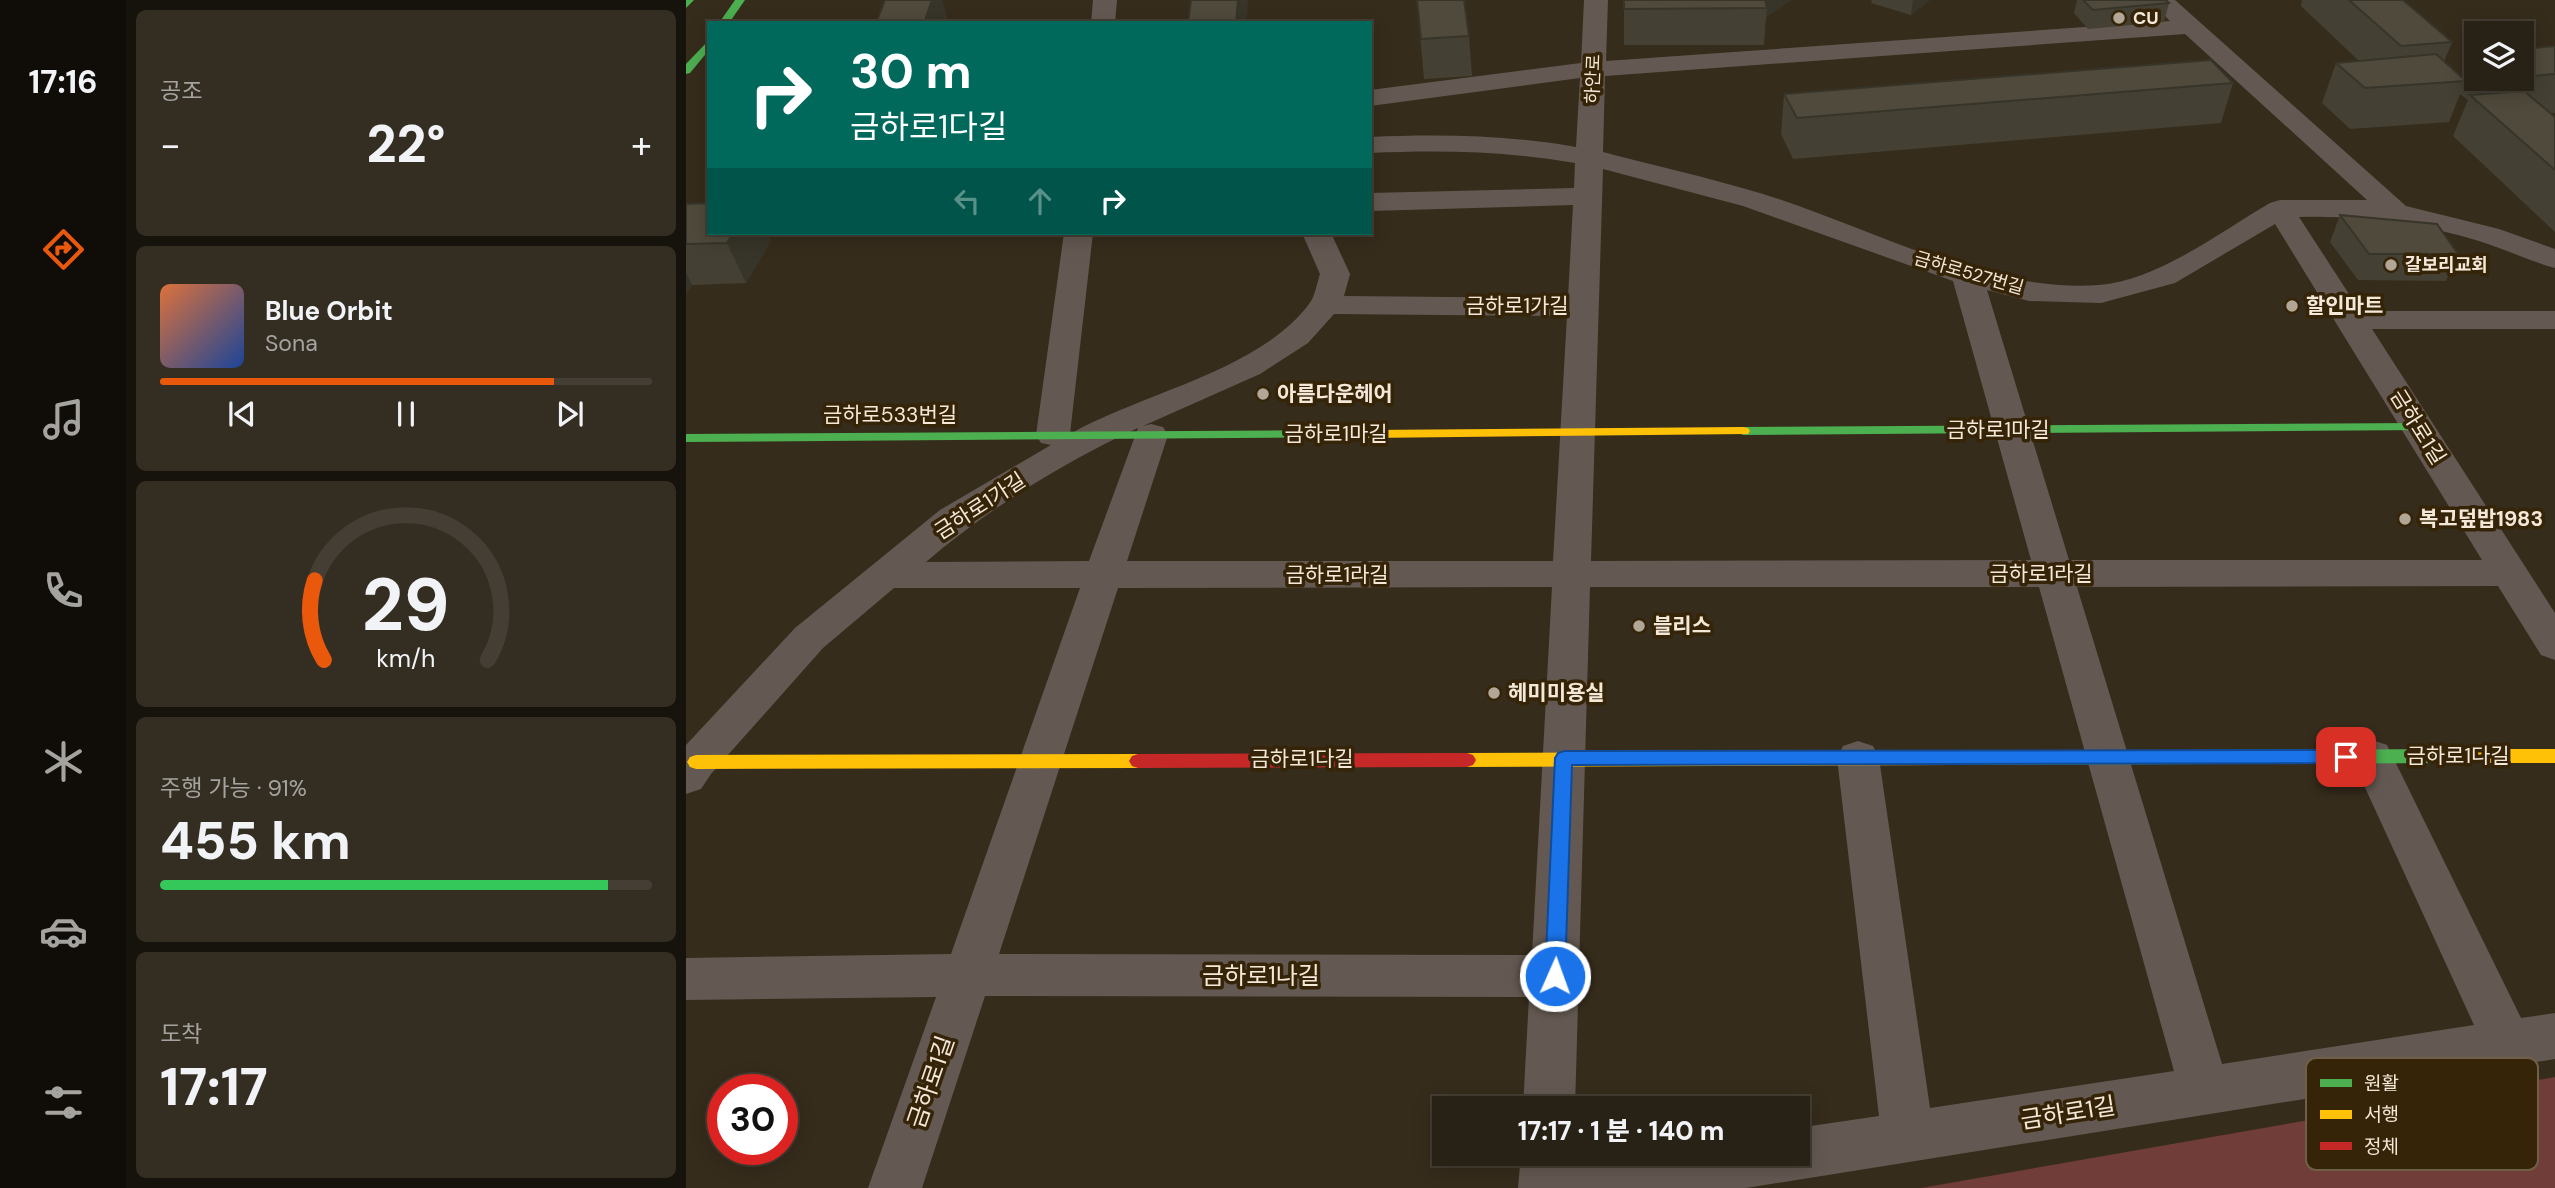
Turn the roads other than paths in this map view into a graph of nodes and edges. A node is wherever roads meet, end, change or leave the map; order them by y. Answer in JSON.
{"nodes":[{"id":1,"x":690,"y":0,"type":"edge"},
{"id":2,"x":740,"y":0,"type":"edge"},
{"id":3,"x":1105,"y":0,"type":"edge"},
{"id":4,"x":1596,"y":0,"type":"edge"},
{"id":5,"x":2161,"y":0,"type":"edge"},
{"id":6,"x":686,"y":5,"type":"edge"},
{"id":7,"x":725,"y":21,"type":"edge"},
{"id":8,"x":1103,"y":21,"type":"edge"},
{"id":9,"x":2189,"y":27,"type":"junction"},
{"id":10,"x":707,"y":45,"type":"edge"},
{"id":11,"x":1593,"y":68,"type":"junction"},
{"id":12,"x":686,"y":71,"type":"edge"},
{"id":13,"x":1372,"y":98,"type":"edge"},
{"id":14,"x":1372,"y":145,"type":"edge"},
{"id":15,"x":1589,"y":157,"type":"junction"},
{"id":16,"x":1587,"y":196,"type":"junction"},
{"id":17,"x":1372,"y":202,"type":"edge"},
{"id":18,"x":2280,"y":209,"type":"junction"},
{"id":19,"x":2396,"y":212,"type":"junction"},
{"id":20,"x":1078,"y":235,"type":"edge"},
{"id":21,"x":1317,"y":235,"type":"edge"},
{"id":22,"x":2555,"y":259,"type":"edge"},
{"id":23,"x":1967,"y":275,"type":"junction"},
{"id":24,"x":1326,"y":305,"type":"junction"},
{"id":25,"x":1583,"y":307,"type":"junction"},
{"id":26,"x":2351,"y":320,"type":"junction"},
{"id":27,"x":2555,"y":320,"type":"edge"},
{"id":28,"x":2419,"y":427,"type":"junction"},
{"id":29,"x":2011,"y":429,"type":"junction"},
{"id":30,"x":1577,"y":432,"type":"junction"},
{"id":31,"x":1053,"y":435,"type":"junction"},
{"id":32,"x":1094,"y":435,"type":"junction"},
{"id":33,"x":1151,"y":435,"type":"junction"},
{"id":34,"x":686,"y":438,"type":"edge"},
{"id":35,"x":2510,"y":573,"type":"junction"},
{"id":36,"x":2054,"y":574,"type":"junction"},
{"id":37,"x":887,"y":575,"type":"junction"},
{"id":38,"x":1572,"y":575,"type":"junction"},
{"id":39,"x":1103,"y":576,"type":"junction"},
{"id":40,"x":2555,"y":645,"type":"edge"},
{"id":41,"x":2555,"y":756,"type":"edge"},
{"id":42,"x":2107,"y":757,"type":"junction"},
{"id":43,"x":2372,"y":757,"type":"junction"},
{"id":44,"x":1564,"y":758,"type":"junction"},
{"id":45,"x":1858,"y":758,"type":"junction"},
{"id":46,"x":1041,"y":759,"type":"junction"},
{"id":47,"x":691,"y":770,"type":"edge"},
{"id":48,"x":967,"y":975,"type":"junction"},
{"id":49,"x":1555,"y":976,"type":"junction"},
{"id":50,"x":686,"y":979,"type":"edge"},
{"id":51,"x":2531,"y":1040,"type":"edge"},
{"id":52,"x":2416,"y":1058,"type":"edge"},
{"id":53,"x":2306,"y":1075,"type":"edge"},
{"id":54,"x":2205,"y":1091,"type":"junction"},
{"id":55,"x":1550,"y":1096,"type":"edge"},
{"id":56,"x":1908,"y":1138,"type":"junction"},
{"id":57,"x":1546,"y":1166,"type":"edge"},
{"id":58,"x":895,"y":1188,"type":"edge"},
{"id":59,"x":1545,"y":1188,"type":"edge"},
{"id":60,"x":1580,"y":1188,"type":"edge"}],
"edges":[{"from":1,"to":6,"type":"street"},
{"from":2,"to":7,"type":"street"},
{"from":3,"to":8,"type":"street"},
{"from":4,"to":11,"type":"street","name":"하안로"},
{"from":5,"to":9,"type":"street"},
{"from":9,"to":11,"type":"street"},
{"from":9,"to":19,"type":"street"},
{"from":10,"to":12,"type":"street"},
{"from":11,"to":13,"type":"street"},
{"from":11,"to":15,"type":"street","name":"하안로"},
{"from":14,"to":15,"type":"street","name":"금하로527번길"},
{"from":15,"to":16,"type":"street"},
{"from":15,"to":23,"type":"street","name":"금하로527번길"},
{"from":16,"to":17,"type":"street"},
{"from":16,"to":25,"type":"street"},
{"from":18,"to":19,"type":"street","name":"금하로527번길"},
{"from":18,"to":23,"type":"street","name":"금하로527번길"},
{"from":18,"to":26,"type":"street","name":"금하로1길"},
{"from":19,"to":22,"type":"street","name":"금하로527번길"},
{"from":20,"to":31,"type":"street"},
{"from":21,"to":24,"type":"street","name":"금하로1가길"},
{"from":23,"to":29,"type":"street"},
{"from":24,"to":25,"type":"street","name":"금하로1가길"},
{"from":24,"to":32,"type":"street","name":"금하로1가길"},
{"from":25,"to":30,"type":"street"},
{"from":26,"to":27,"type":"street"},
{"from":26,"to":28,"type":"street","name":"금하로1길"},
{"from":28,"to":29,"type":"street","name":"금하로1마길"},
{"from":28,"to":35,"type":"street","name":"금하로1길"},
{"from":29,"to":30,"type":"street","name":"금하로1마길"},
{"from":29,"to":36,"type":"street"},
{"from":30,"to":33,"type":"street","name":"금하로1마길"},
{"from":30,"to":38,"type":"street"},
{"from":31,"to":32,"type":"street","name":"금하로533번길"},
{"from":31,"to":34,"type":"street","name":"금하로533번길"},
{"from":32,"to":33,"type":"street","name":"금하로1마길"},
{"from":32,"to":37,"type":"street","name":"금하로1가길"},
{"from":33,"to":39,"type":"street"},
{"from":35,"to":36,"type":"street","name":"금하로1라길"},
{"from":35,"to":40,"type":"street","name":"금하로1길"},
{"from":36,"to":38,"type":"street","name":"금하로1라길"},
{"from":36,"to":42,"type":"street"},
{"from":37,"to":39,"type":"street","name":"금하로1라길"},
{"from":37,"to":47,"type":"street","name":"금하로1가길"},
{"from":38,"to":39,"type":"street","name":"금하로1라길"},
{"from":38,"to":44,"type":"street"},
{"from":39,"to":46,"type":"street"},
{"from":41,"to":43,"type":"street","name":"금하로1다길"},
{"from":42,"to":43,"type":"street","name":"금하로1다길"},
{"from":42,"to":45,"type":"street","name":"금하로1다길"},
{"from":42,"to":54,"type":"street"},
{"from":43,"to":51,"type":"street"},
{"from":44,"to":45,"type":"street","name":"금하로1다길"},
{"from":44,"to":46,"type":"street","name":"금하로1다길"},
{"from":44,"to":49,"type":"street"},
{"from":45,"to":56,"type":"street"},
{"from":46,"to":47,"type":"street","name":"금하로1다길"},
{"from":46,"to":48,"type":"street"},
{"from":48,"to":49,"type":"street","name":"금하로1나길"},
{"from":48,"to":50,"type":"street","name":"금하로1나길"},
{"from":48,"to":58,"type":"street","name":"금하로1길"},
{"from":49,"to":55,"type":"street"},
{"from":51,"to":52,"type":"street","name":"금하로1길"},
{"from":53,"to":54,"type":"street","name":"금하로1길"},
{"from":54,"to":56,"type":"street","name":"금하로1길"},
{"from":56,"to":60,"type":"street","name":"금하로1길"},
{"from":57,"to":59,"type":"street"}]}
